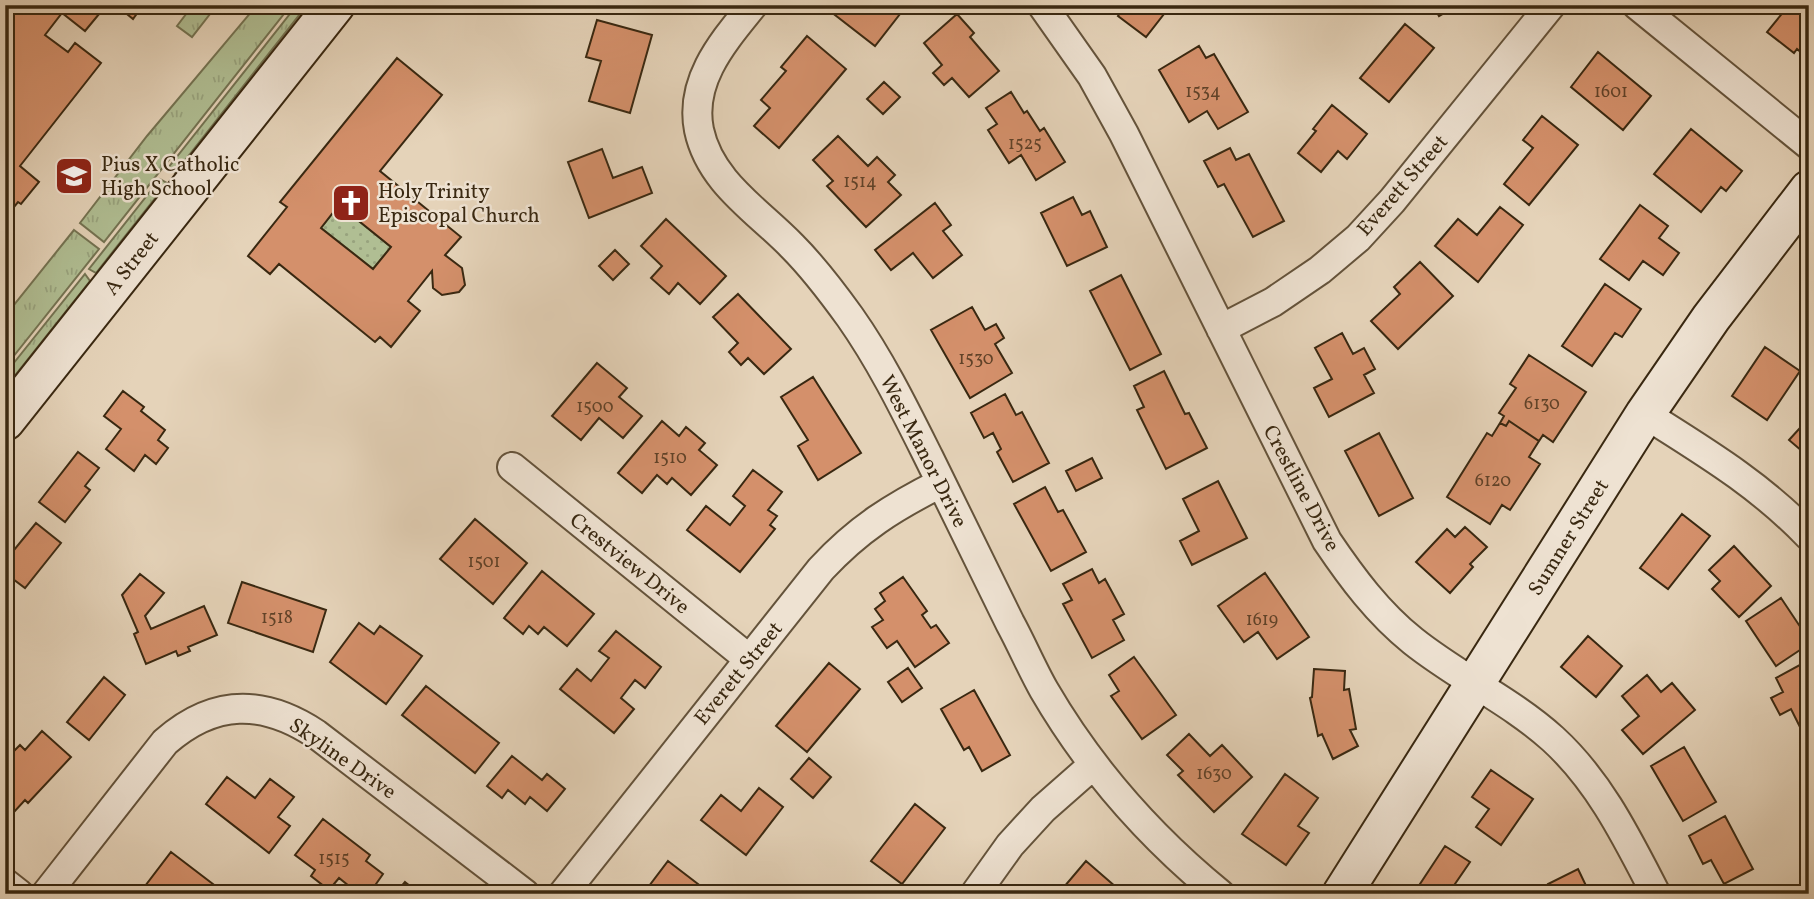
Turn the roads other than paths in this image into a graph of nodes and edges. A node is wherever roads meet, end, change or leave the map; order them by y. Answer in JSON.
{"nodes":[{"id":1,"x":335,"y":5,"type":"edge"},
{"id":2,"x":753,"y":5,"type":"edge"},
{"id":3,"x":1042,"y":5,"type":"edge"},
{"id":4,"x":1551,"y":5,"type":"edge"},
{"id":5,"x":1637,"y":5,"type":"edge"},
{"id":6,"x":1809,"y":145,"type":"edge"},
{"id":7,"x":1809,"y":190,"type":"edge"},
{"id":8,"x":1220,"y":328,"type":"junction"},
{"id":9,"x":1645,"y":414,"type":"junction"},
{"id":10,"x":5,"y":421,"type":"edge"},
{"id":11,"x":512,"y":467,"type":"dead end"},
{"id":12,"x":941,"y":483,"type":"junction"},
{"id":13,"x":1809,"y":536,"type":"edge"},
{"id":14,"x":749,"y":659,"type":"junction"},
{"id":15,"x":1475,"y":683,"type":"junction"},
{"id":16,"x":1093,"y":765,"type":"junction"},
{"id":17,"x":5,"y":883,"type":"edge"},
{"id":18,"x":19,"y":894,"type":"edge"},
{"id":19,"x":46,"y":894,"type":"edge"},
{"id":20,"x":525,"y":894,"type":"edge"},
{"id":21,"x":563,"y":894,"type":"edge"},
{"id":22,"x":975,"y":894,"type":"edge"},
{"id":23,"x":1220,"y":894,"type":"edge"},
{"id":24,"x":1342,"y":894,"type":"edge"},
{"id":25,"x":1656,"y":894,"type":"edge"}],
"edges":[{"from":1,"to":10,"type":"street","name":"A Street"},
{"from":2,"to":12,"type":"street","name":"West Manor Drive"},
{"from":3,"to":8,"type":"street","name":"Crestline Drive"},
{"from":4,"to":8,"type":"street","name":"Everett Street"},
{"from":5,"to":6,"type":"street"},
{"from":7,"to":9,"type":"street","name":"Sumner Street"},
{"from":8,"to":15,"type":"street","name":"Crestline Drive"},
{"from":9,"to":13,"type":"street"},
{"from":9,"to":15,"type":"street","name":"Sumner Street"},
{"from":11,"to":14,"type":"street","name":"Crestview Drive"},
{"from":12,"to":14,"type":"street","name":"Everett Street"},
{"from":12,"to":16,"type":"street","name":"West Manor Drive"},
{"from":14,"to":21,"type":"street","name":"Everett Street"},
{"from":15,"to":24,"type":"street","name":"Sumner Street"},
{"from":15,"to":25,"type":"street","name":"Crestline Drive"},
{"from":16,"to":22,"type":"street"},
{"from":16,"to":23,"type":"street","name":"West Manor Drive"},
{"from":17,"to":18,"type":"street"},
{"from":19,"to":20,"type":"street","name":"Skyline Drive"}]}
